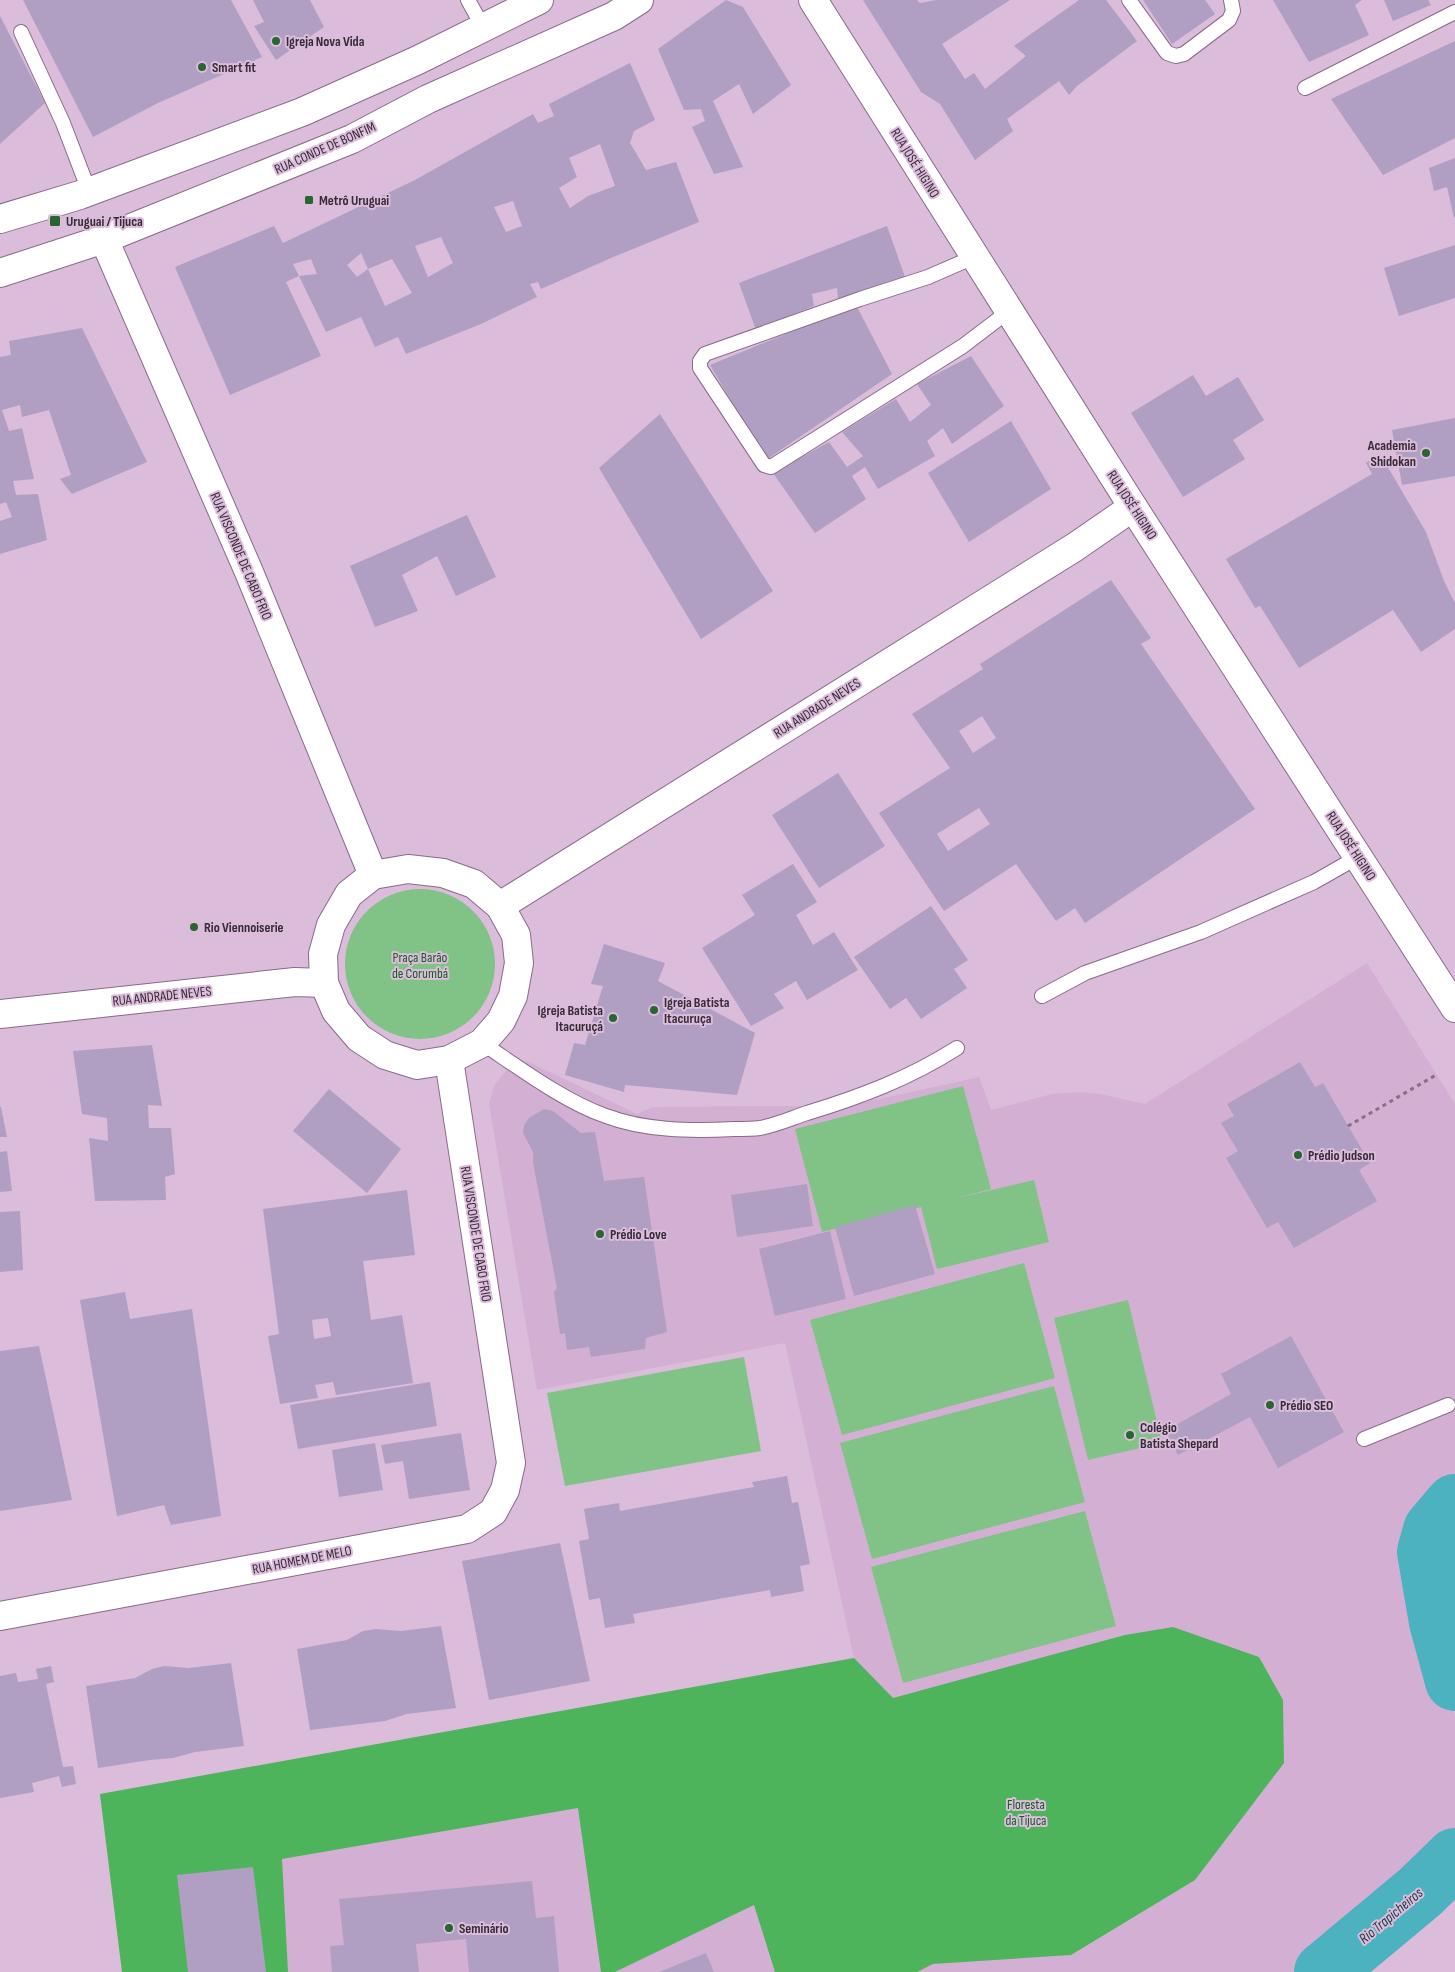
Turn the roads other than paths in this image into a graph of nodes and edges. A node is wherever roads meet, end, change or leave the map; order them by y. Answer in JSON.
{"nodes":[{"id":1,"x":468,"y":0,"type":"edge"},
{"id":2,"x":539,"y":0,"type":"edge"},
{"id":3,"x":639,"y":0,"type":"edge"},
{"id":4,"x":812,"y":0,"type":"edge"},
{"id":5,"x":1130,"y":0,"type":"edge"},
{"id":6,"x":1231,"y":0,"type":"edge"},
{"id":7,"x":1455,"y":12,"type":"edge"},
{"id":8,"x":483,"y":27,"type":"junction"},
{"id":9,"x":21,"y":32,"type":"dead end"},
{"id":10,"x":1305,"y":88,"type":"dead end"},
{"id":11,"x":89,"y":191,"type":"junction"},
{"id":12,"x":0,"y":220,"type":"edge"},
{"id":13,"x":104,"y":239,"type":"junction"},
{"id":14,"x":974,"y":257,"type":"junction"},
{"id":15,"x":0,"y":273,"type":"edge"},
{"id":16,"x":1009,"y":311,"type":"junction"},
{"id":17,"x":1133,"y":507,"type":"junction"},
{"id":18,"x":1358,"y":857,"type":"junction"},
{"id":19,"x":373,"y":875,"type":"junction"},
{"id":20,"x":500,"y":906,"type":"junction"},
{"id":21,"x":324,"y":982,"type":"junction"},
{"id":22,"x":1042,"y":996,"type":"dead end"},
{"id":23,"x":1455,"y":1008,"type":"edge"},
{"id":24,"x":0,"y":1014,"type":"edge"},
{"id":25,"x":482,"y":1043,"type":"junction"},
{"id":26,"x":957,"y":1048,"type":"dead end"},
{"id":27,"x":448,"y":1060,"type":"junction"},
{"id":28,"x":1448,"y":1405,"type":"dead end"},
{"id":29,"x":503,"y":1409,"type":"joint"},
{"id":30,"x":1364,"y":1439,"type":"dead end"},
{"id":31,"x":0,"y":1616,"type":"edge"}],
"edges":[{"from":1,"to":8,"type":"lane"},
{"from":2,"to":8,"type":"street"},
{"from":3,"to":13,"type":"street","name":"RUA CONDE DE BONFIM"},
{"from":4,"to":14,"type":"street","name":"RUA JOSÉ HIGINO"},
{"from":5,"to":6,"type":"lane"},
{"from":7,"to":10,"type":"lane"},
{"from":8,"to":11,"type":"street"},
{"from":9,"to":11,"type":"lane"},
{"from":11,"to":12,"type":"street"},
{"from":13,"to":15,"type":"street","name":"RUA CONDE DE BONFIM"},
{"from":13,"to":19,"type":"street","name":"RUA VISCONDE DE CABO FRIO"},
{"from":14,"to":16,"type":"street","name":"RUA JOSÉ HIGINO"},
{"from":14,"to":16,"type":"lane"},
{"from":16,"to":17,"type":"street","name":"RUA JOSÉ HIGINO"},
{"from":17,"to":18,"type":"street","name":"RUA JOSÉ HIGINO"},
{"from":17,"to":20,"type":"street","name":"RUA ANDRADE NEVES"},
{"from":18,"to":22,"type":"lane"},
{"from":18,"to":23,"type":"street","name":"RUA JOSÉ HIGINO"},
{"from":19,"to":20,"type":"street"},
{"from":19,"to":21,"type":"street"},
{"from":20,"to":25,"type":"street"},
{"from":21,"to":24,"type":"street","name":"RUA ANDRADE NEVES"},
{"from":21,"to":27,"type":"street"},
{"from":25,"to":26,"type":"lane"},
{"from":25,"to":27,"type":"street"},
{"from":27,"to":29,"type":"street","name":"RUA VISCONDE DE CABO FRIO"},
{"from":28,"to":30,"type":"lane"},
{"from":29,"to":31,"type":"street","name":"RUA HOMEM DE MELO"}]}
